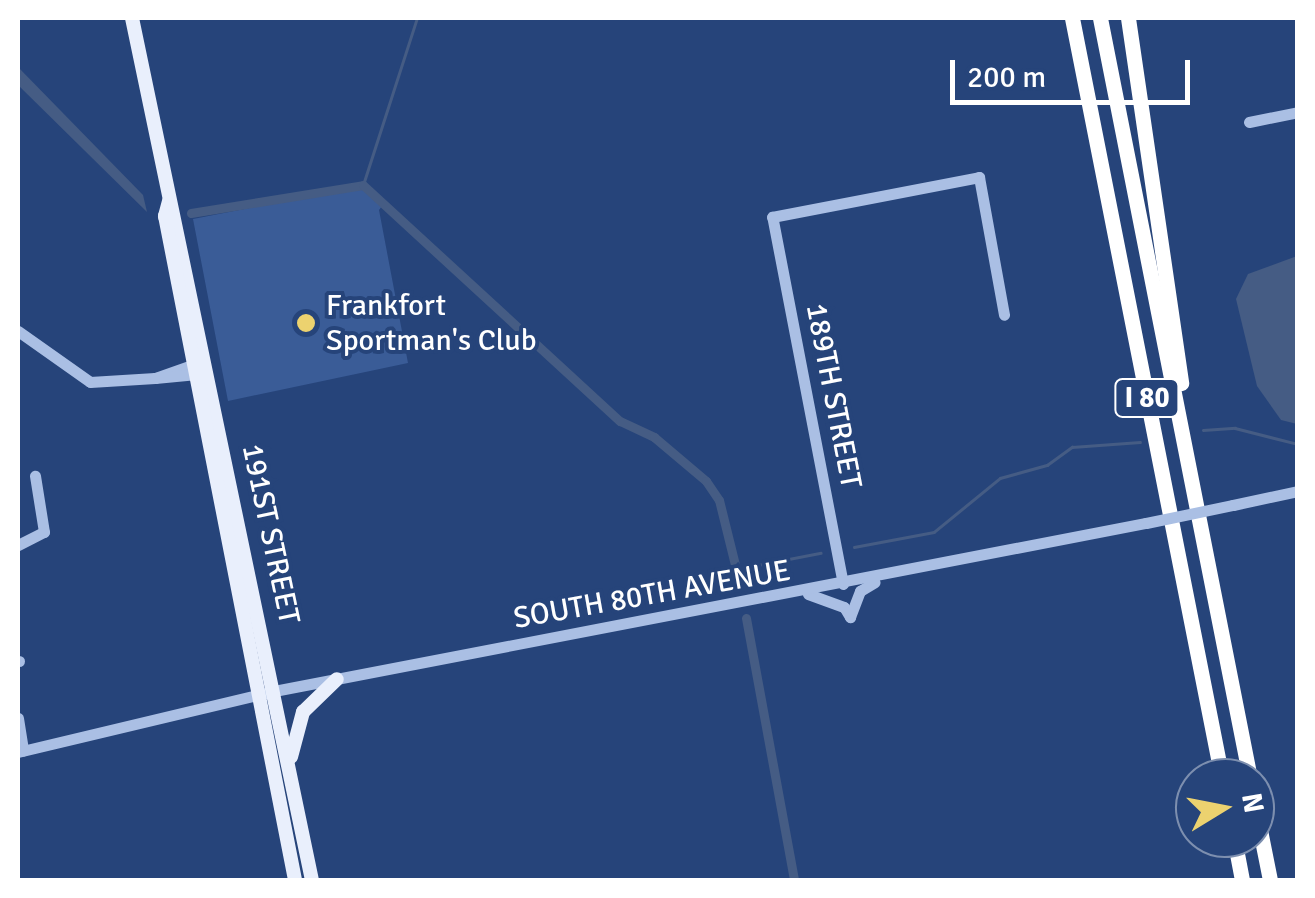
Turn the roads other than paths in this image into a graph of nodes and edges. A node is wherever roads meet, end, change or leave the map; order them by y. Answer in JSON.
{"nodes":[{"id":1,"x":132,"y":18,"type":"edge"},
{"id":2,"x":1072,"y":18,"type":"edge"},
{"id":3,"x":1100,"y":18,"type":"edge"},
{"id":4,"x":1128,"y":18,"type":"edge"},
{"id":5,"x":1298,"y":112,"type":"edge"},
{"id":6,"x":1249,"y":122,"type":"dead end"},
{"id":7,"x":169,"y":201,"type":"junction"},
{"id":8,"x":1004,"y":314,"type":"dead end"},
{"id":9,"x":18,"y":331,"type":"edge"},
{"id":10,"x":196,"y":369,"type":"junction"},
{"id":11,"x":1188,"y":472,"type":"junction"},
{"id":12,"x":35,"y":476,"type":"dead end"},
{"id":13,"x":1298,"y":491,"type":"edge"},
{"id":14,"x":18,"y":545,"type":"edge"},
{"id":15,"x":888,"y":575,"type":"junction"},
{"id":16,"x":843,"y":584,"type":"junction"},
{"id":17,"x":800,"y":593,"type":"junction"},
{"id":18,"x":336,"y":679,"type":"junction"},
{"id":19,"x":266,"y":693,"type":"junction"},
{"id":20,"x":18,"y":718,"type":"edge"},
{"id":21,"x":20,"y":752,"type":"edge"},
{"id":22,"x":1218,"y":758,"type":"edge"},
{"id":23,"x":1246,"y":758,"type":"edge"},
{"id":24,"x":290,"y":772,"type":"junction"},
{"id":25,"x":296,"y":880,"type":"edge"},
{"id":26,"x":312,"y":880,"type":"edge"}],
"edges":[{"from":1,"to":7,"type":"main road","name":"191ST STREET"},
{"from":2,"to":22,"type":"highway","number":"I 80"},
{"from":3,"to":11,"type":"highway","number":"I 80"},
{"from":4,"to":11,"type":"highway"},
{"from":5,"to":6,"type":"street"},
{"from":7,"to":10,"type":"main road","name":"191ST STREET"},
{"from":7,"to":19,"type":"main road","name":"191ST STREET"},
{"from":8,"to":16,"type":"street","name":"189TH STREET"},
{"from":9,"to":10,"type":"street"},
{"from":10,"to":19,"type":"main road","name":"191ST STREET"},
{"from":11,"to":23,"type":"highway","number":"I 80"},
{"from":12,"to":14,"type":"street"},
{"from":13,"to":15,"type":"street","name":"SOUTH 80TH AVENUE","bridge":true},
{"from":15,"to":16,"type":"street","name":"SOUTH 80TH AVENUE"},
{"from":15,"to":17,"type":"street"},
{"from":16,"to":17,"type":"street","name":"SOUTH 80TH AVENUE"},
{"from":17,"to":18,"type":"street","name":"SOUTH 80TH AVENUE"},
{"from":18,"to":19,"type":"street","name":"SOUTH 80TH AVENUE"},
{"from":18,"to":24,"type":"main road"},
{"from":19,"to":21,"type":"street","name":"SOUTH 80TH AVENUE"},
{"from":19,"to":24,"type":"main road","name":"191ST STREET"},
{"from":19,"to":25,"type":"main road","name":"191ST STREET"},
{"from":20,"to":21,"type":"street"},
{"from":24,"to":26,"type":"main road","name":"191ST STREET"}]}
